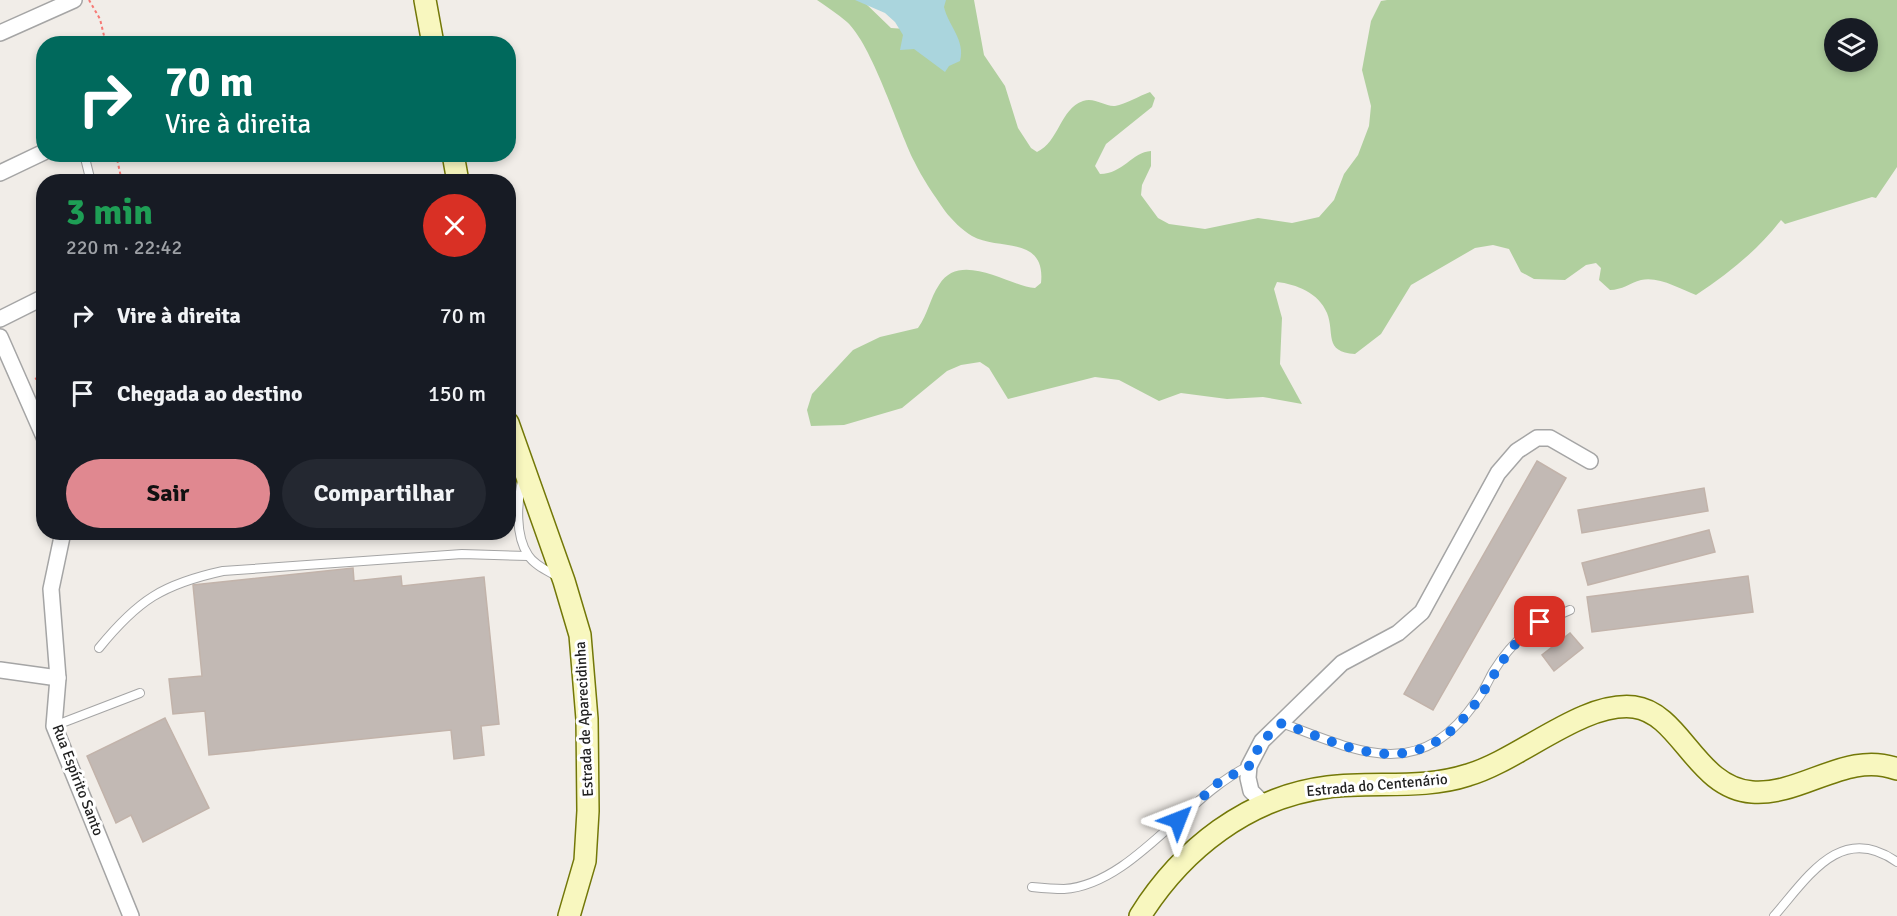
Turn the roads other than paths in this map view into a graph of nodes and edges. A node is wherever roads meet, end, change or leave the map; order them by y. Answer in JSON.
{"nodes":[{"id":1,"x":74,"y":0,"type":"edge"},
{"id":2,"x":425,"y":0,"type":"edge"},
{"id":3,"x":0,"y":33,"type":"edge"},
{"id":4,"x":432,"y":36,"type":"edge"},
{"id":5,"x":36,"y":156,"type":"edge"},
{"id":6,"x":0,"y":173,"type":"edge"},
{"id":7,"x":36,"y":301,"type":"edge"},
{"id":8,"x":0,"y":319,"type":"edge"},
{"id":9,"x":0,"y":337,"type":"edge"},
{"id":10,"x":36,"y":419,"type":"edge"},
{"id":11,"x":516,"y":444,"type":"edge"},
{"id":12,"x":1590,"y":461,"type":"dead end"},
{"id":13,"x":525,"y":468,"type":"junction"},
{"id":14,"x":61,"y":540,"type":"edge"},
{"id":15,"x":528,"y":556,"type":"junction"},
{"id":16,"x":564,"y":581,"type":"junction"},
{"id":17,"x":1570,"y":610,"type":"dead end"},
{"id":18,"x":99,"y":648,"type":"dead end"},
{"id":19,"x":0,"y":670,"type":"edge"},
{"id":20,"x":57,"y":678,"type":"junction"},
{"id":21,"x":140,"y":693,"type":"dead end"},
{"id":22,"x":1282,"y":723,"type":"junction"},
{"id":23,"x":54,"y":726,"type":"junction"},
{"id":24,"x":1249,"y":766,"type":"junction"},
{"id":25,"x":1897,"y":770,"type":"edge"},
{"id":26,"x":1263,"y":803,"type":"junction"},
{"id":27,"x":1897,"y":862,"type":"edge"},
{"id":28,"x":1032,"y":887,"type":"dead end"},
{"id":29,"x":131,"y":916,"type":"edge"},
{"id":30,"x":569,"y":916,"type":"edge"},
{"id":31,"x":1140,"y":916,"type":"edge"},
{"id":32,"x":1774,"y":916,"type":"edge"}],
"edges":[{"from":1,"to":3,"type":"street"},
{"from":2,"to":4,"type":"street"},
{"from":5,"to":6,"type":"street"},
{"from":7,"to":8,"type":"street"},
{"from":9,"to":10,"type":"street"},
{"from":11,"to":13,"type":"street","name":"Estrada de Aparecidinha"},
{"from":12,"to":22,"type":"street"},
{"from":13,"to":15,"type":"lane"},
{"from":13,"to":16,"type":"street","name":"Estrada de Aparecidinha"},
{"from":14,"to":20,"type":"street","name":"Rua Espírito Santo"},
{"from":15,"to":16,"type":"lane"},
{"from":15,"to":18,"type":"lane"},
{"from":16,"to":30,"type":"street","name":"Estrada de Aparecidinha"},
{"from":17,"to":22,"type":"lane"},
{"from":19,"to":20,"type":"street"},
{"from":20,"to":23,"type":"street","name":"Rua Espírito Santo"},
{"from":21,"to":23,"type":"lane"},
{"from":22,"to":24,"type":"street"},
{"from":23,"to":29,"type":"street","name":"Rua Espírito Santo"},
{"from":24,"to":26,"type":"street"},
{"from":24,"to":28,"type":"lane"},
{"from":25,"to":26,"type":"street","name":"Estrada do Centenário"},
{"from":26,"to":31,"type":"street","name":"Estrada do Centenário"},
{"from":27,"to":32,"type":"lane"}]}
